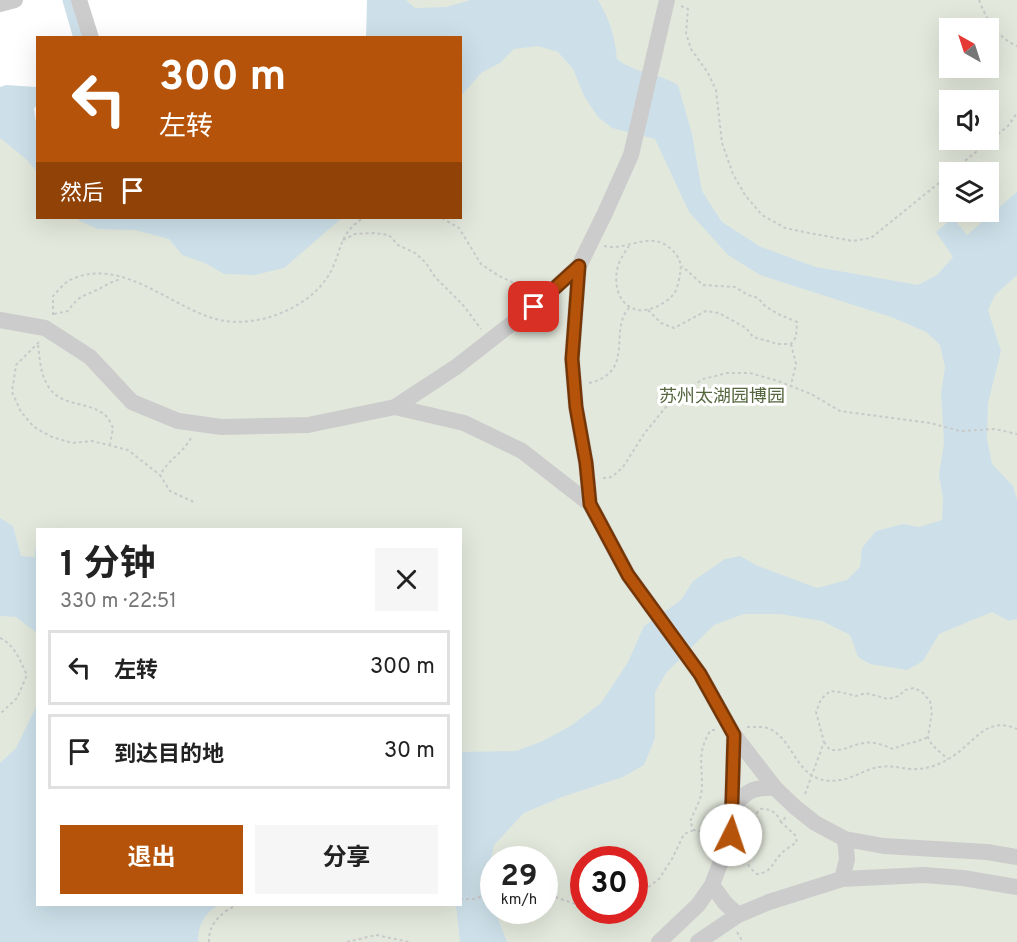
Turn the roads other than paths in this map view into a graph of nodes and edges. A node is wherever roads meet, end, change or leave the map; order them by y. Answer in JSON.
{"nodes":[{"id":1,"x":15,"y":0,"type":"edge"},
{"id":2,"x":79,"y":0,"type":"edge"},
{"id":3,"x":667,"y":0,"type":"edge"},
{"id":4,"x":0,"y":3,"type":"edge"},
{"id":5,"x":90,"y":36,"type":"edge"},
{"id":6,"x":579,"y":266,"type":"junction"},
{"id":7,"x":0,"y":320,"type":"edge"},
{"id":8,"x":395,"y":407,"type":"junction"},
{"id":9,"x":590,"y":504,"type":"junction"},
{"id":10,"x":732,"y":731,"type":"junction"},
{"id":11,"x":775,"y":788,"type":"junction"},
{"id":12,"x":733,"y":806,"type":"junction"},
{"id":13,"x":845,"y":839,"type":"junction"},
{"id":14,"x":1017,"y":857,"type":"edge"},
{"id":15,"x":842,"y":879,"type":"junction"},
{"id":16,"x":712,"y":885,"type":"junction"},
{"id":17,"x":1017,"y":888,"type":"edge"},
{"id":18,"x":738,"y":915,"type":"junction"},
{"id":19,"x":659,"y":942,"type":"edge"},
{"id":20,"x":698,"y":942,"type":"edge"}],
"edges":[{"from":1,"to":4,"type":"street"},
{"from":2,"to":5,"type":"street"},
{"from":3,"to":6,"type":"street"},
{"from":6,"to":8,"type":"street"},
{"from":6,"to":9,"type":"street"},
{"from":7,"to":8,"type":"street"},
{"from":8,"to":9,"type":"street"},
{"from":9,"to":10,"type":"street"},
{"from":10,"to":11,"type":"street"},
{"from":10,"to":12,"type":"street"},
{"from":11,"to":12,"type":"street"},
{"from":11,"to":13,"type":"street"},
{"from":12,"to":16,"type":"street"},
{"from":13,"to":14,"type":"street"},
{"from":13,"to":15,"type":"street"},
{"from":15,"to":17,"type":"street"},
{"from":15,"to":18,"type":"street"},
{"from":16,"to":18,"type":"street"},
{"from":16,"to":19,"type":"street"},
{"from":18,"to":20,"type":"street"}]}
